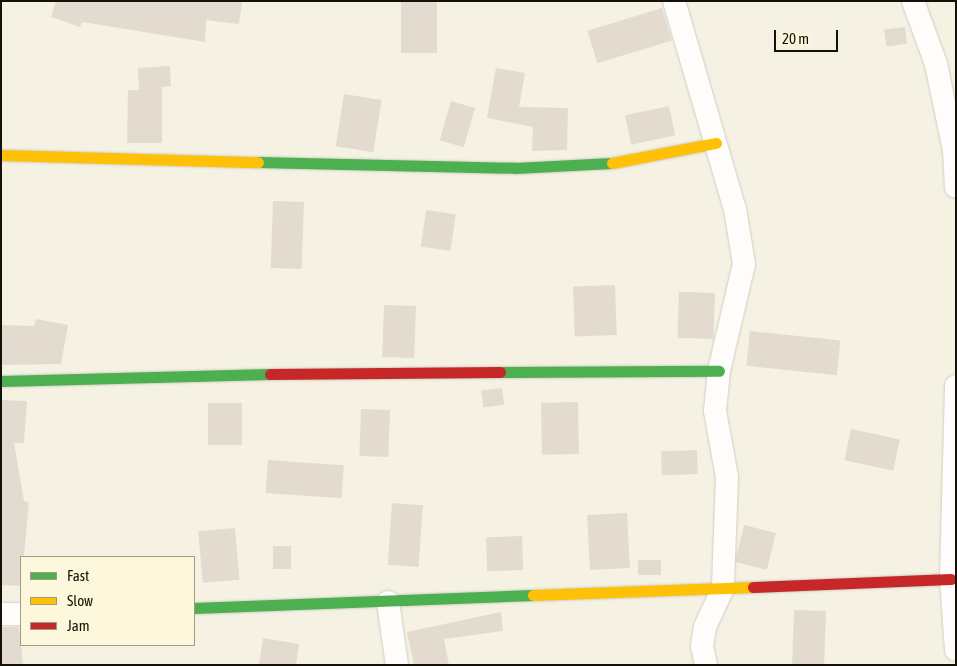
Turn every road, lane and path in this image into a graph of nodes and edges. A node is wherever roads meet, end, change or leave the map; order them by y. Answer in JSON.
{"nodes":[{"id":1,"x":674,"y":1,"type":"edge"},
{"id":2,"x":913,"y":1,"type":"edge"},
{"id":3,"x":716,"y":143,"type":"junction"},
{"id":4,"x":1,"y":155,"type":"edge"},
{"id":5,"x":956,"y":188,"type":"edge"},
{"id":6,"x":719,"y":371,"type":"junction"},
{"id":7,"x":1,"y":381,"type":"edge"},
{"id":8,"x":956,"y":386,"type":"edge"},
{"id":9,"x":954,"y":486,"type":"edge"},
{"id":10,"x":952,"y":578,"type":"junction"},
{"id":11,"x":723,"y":588,"type":"junction"},
{"id":12,"x":388,"y":602,"type":"junction"},
{"id":13,"x":195,"y":608,"type":"edge"},
{"id":14,"x":1,"y":614,"type":"edge"},
{"id":15,"x":20,"y":614,"type":"edge"},
{"id":16,"x":956,"y":650,"type":"edge"},
{"id":17,"x":397,"y":665,"type":"edge"},
{"id":18,"x":706,"y":665,"type":"edge"}],
"edges":[{"from":1,"to":3,"type":"street"},
{"from":2,"to":5,"type":"street"},
{"from":3,"to":4,"type":"street"},
{"from":3,"to":6,"type":"street"},
{"from":6,"to":7,"type":"street"},
{"from":6,"to":11,"type":"street"},
{"from":8,"to":9,"type":"street"},
{"from":9,"to":10,"type":"street"},
{"from":10,"to":11,"type":"street"},
{"from":10,"to":16,"type":"street"},
{"from":11,"to":12,"type":"street"},
{"from":11,"to":18,"type":"street"},
{"from":12,"to":13,"type":"street"},
{"from":12,"to":17,"type":"street"},
{"from":14,"to":15,"type":"street"}]}
